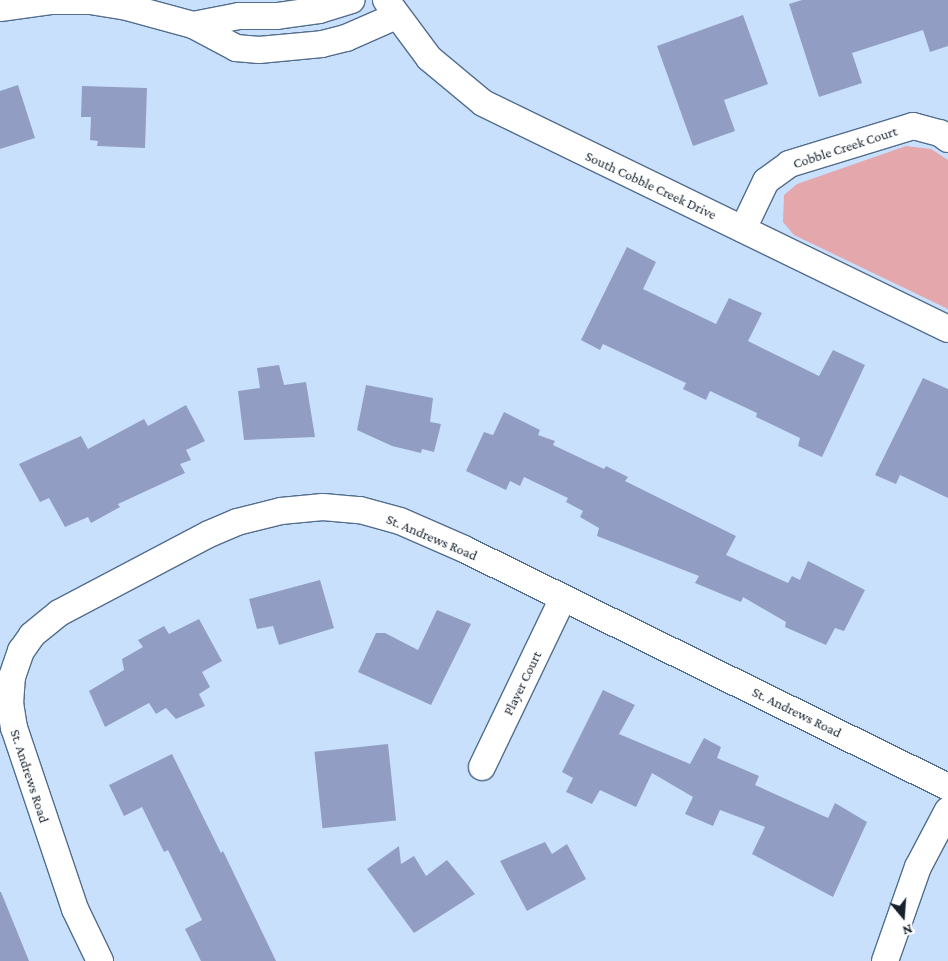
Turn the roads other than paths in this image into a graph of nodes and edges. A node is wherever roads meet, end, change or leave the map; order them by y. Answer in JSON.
{"nodes":[{"id":1,"x":351,"y":0,"type":"edge"},
{"id":2,"x":0,"y":8,"type":"edge"},
{"id":3,"x":391,"y":8,"type":"edge"},
{"id":4,"x":193,"y":25,"type":"junction"},
{"id":5,"x":948,"y":140,"type":"edge"},
{"id":6,"x":743,"y":229,"type":"junction"},
{"id":7,"x":948,"y":330,"type":"edge"},
{"id":8,"x":563,"y":598,"type":"junction"},
{"id":9,"x":482,"y":767,"type":"dead end"},
{"id":10,"x":948,"y":787,"type":"edge"},
{"id":11,"x":948,"y":810,"type":"edge"},
{"id":12,"x":100,"y":961,"type":"edge"},
{"id":13,"x":885,"y":961,"type":"edge"}],
"edges":[{"from":1,"to":4,"type":"street"},
{"from":2,"to":4,"type":"street"},
{"from":3,"to":4,"type":"street"},
{"from":3,"to":6,"type":"street","name":"South Cobble Creek Drive"},
{"from":5,"to":6,"type":"street","name":"Cobble Creek Court"},
{"from":6,"to":7,"type":"street","name":"South Cobble Creek Drive"},
{"from":8,"to":9,"type":"street","name":"Player Court"},
{"from":8,"to":10,"type":"street","name":"St. Andrews Road"},
{"from":8,"to":12,"type":"street","name":"St. Andrews Road"},
{"from":11,"to":13,"type":"street"}]}
